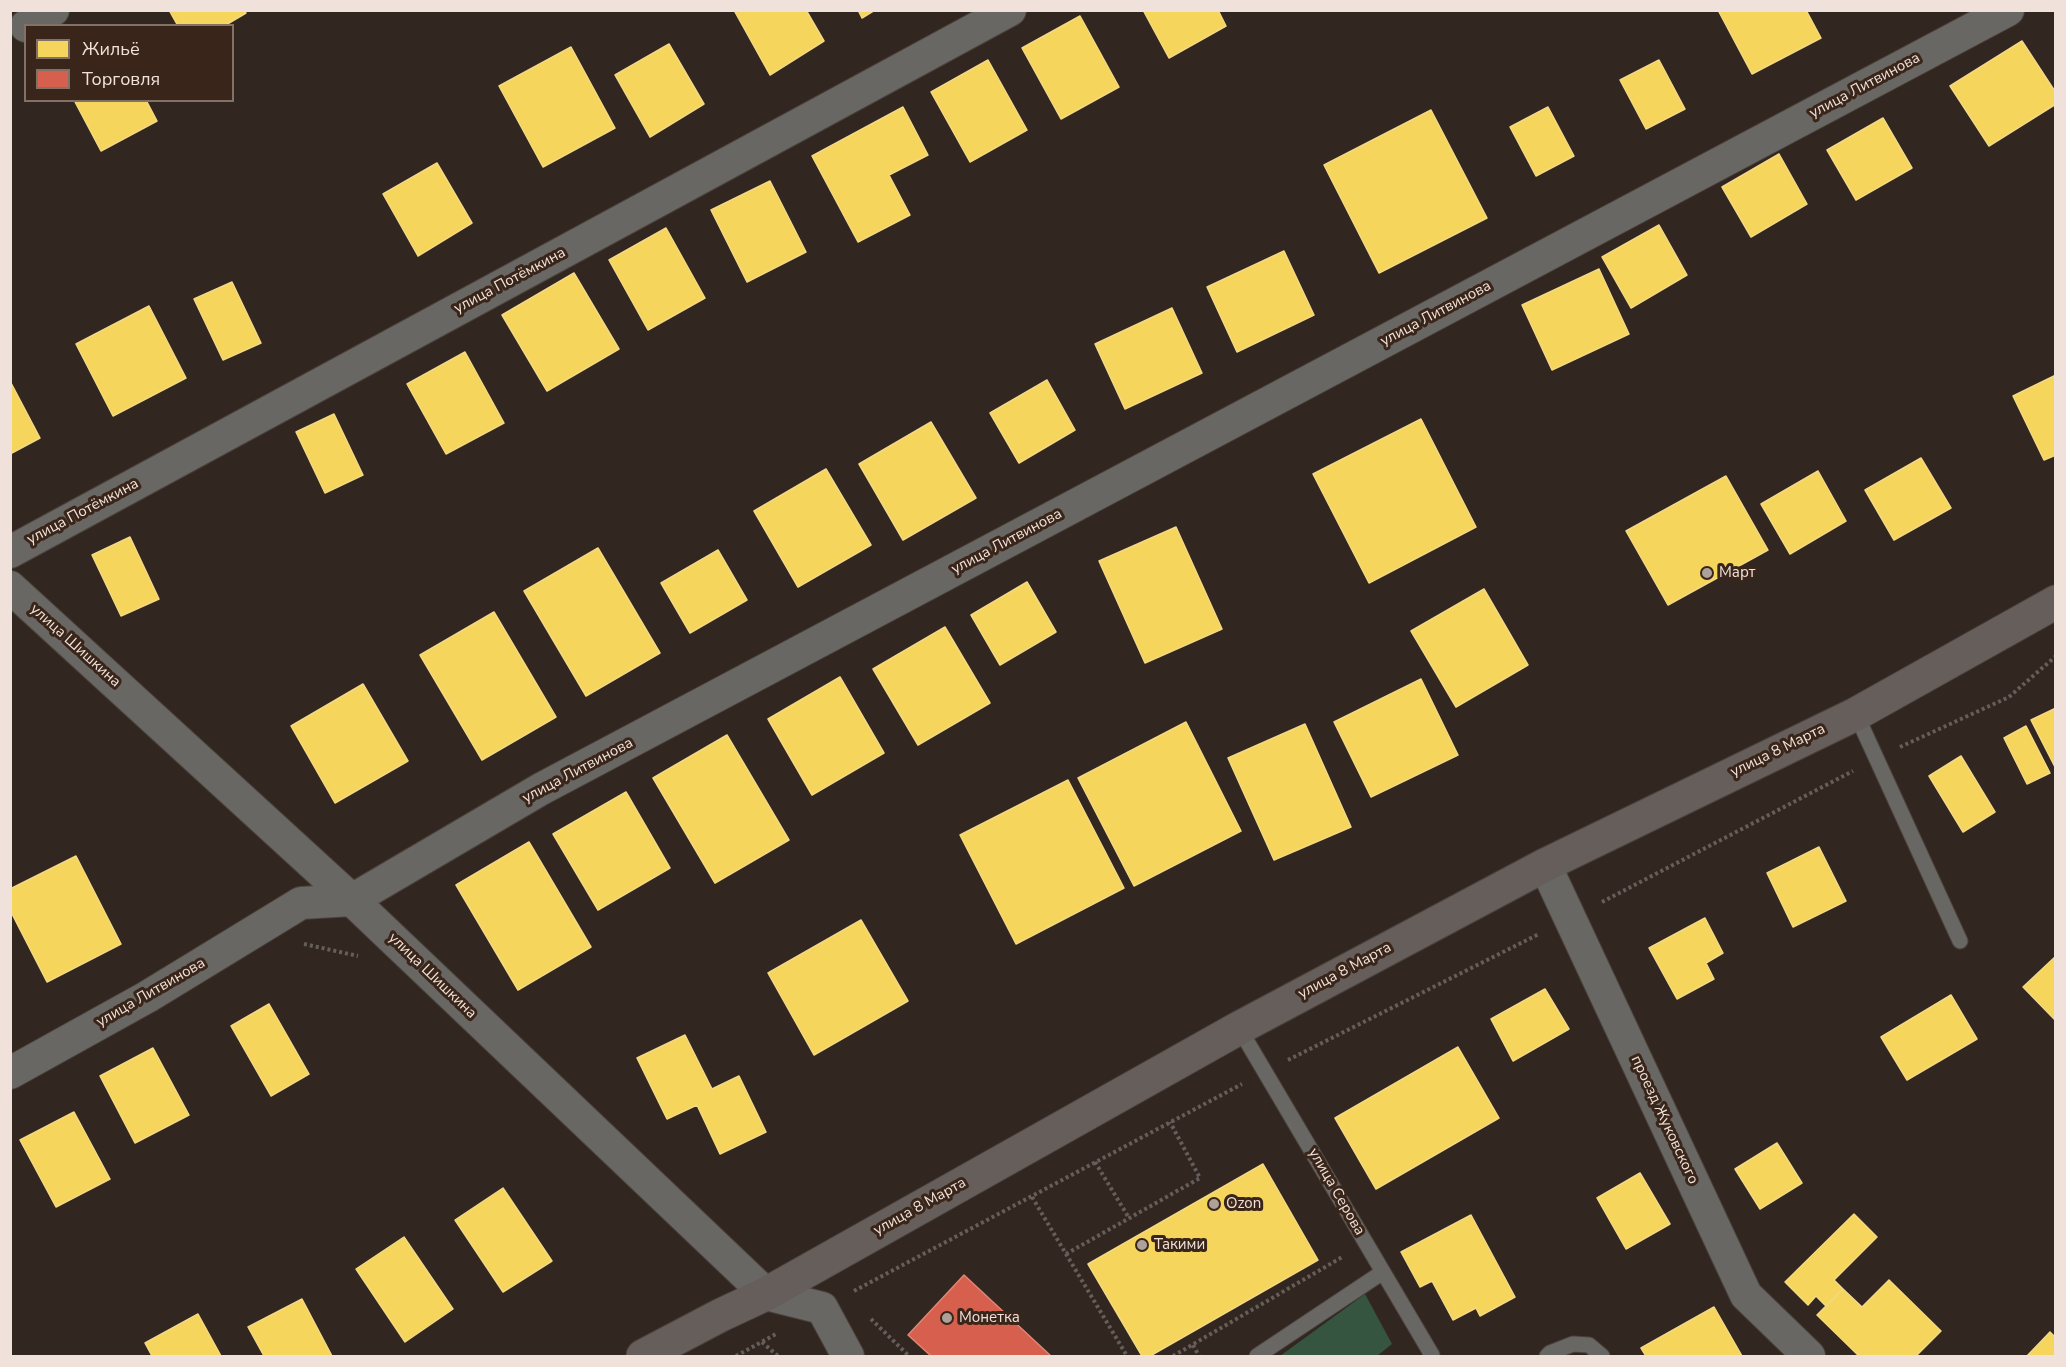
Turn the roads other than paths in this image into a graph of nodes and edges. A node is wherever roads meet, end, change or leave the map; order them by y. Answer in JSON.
{"nodes":[{"id":1,"x":53,"y":10,"type":"edge"},
{"id":2,"x":1010,"y":10,"type":"edge"},
{"id":3,"x":2008,"y":10,"type":"edge"},
{"id":4,"x":29,"y":24,"type":"edge"},
{"id":5,"x":24,"y":27,"type":"edge"},
{"id":6,"x":10,"y":34,"type":"edge"},
{"id":7,"x":10,"y":552,"type":"edge"},
{"id":8,"x":10,"y":587,"type":"edge"},
{"id":9,"x":2055,"y":602,"type":"edge"},
{"id":10,"x":1856,"y":714,"type":"junction"},
{"id":11,"x":1545,"y":865,"type":"junction"},
{"id":12,"x":352,"y":900,"type":"junction"},
{"id":13,"x":1960,"y":941,"type":"dead end"},
{"id":14,"x":1239,"y":1028,"type":"junction"},
{"id":15,"x":10,"y":1073,"type":"edge"},
{"id":16,"x":1383,"y":1272,"type":"junction"},
{"id":17,"x":766,"y":1294,"type":"junction"},
{"id":18,"x":643,"y":1356,"type":"edge"},
{"id":19,"x":848,"y":1356,"type":"edge"},
{"id":20,"x":1257,"y":1356,"type":"edge"},
{"id":21,"x":1431,"y":1356,"type":"edge"},
{"id":22,"x":1547,"y":1356,"type":"edge"},
{"id":23,"x":1602,"y":1356,"type":"edge"},
{"id":24,"x":1809,"y":1356,"type":"edge"}],
"edges":[{"from":1,"to":4,"type":"street"},
{"from":2,"to":7,"type":"street","name":"улица Потёмкина"},
{"from":3,"to":12,"type":"street","name":"улица Литвинова"},
{"from":5,"to":6,"type":"street"},
{"from":8,"to":12,"type":"street","name":"улица Шишкина"},
{"from":9,"to":10,"type":"street","name":"улица 8 Марта"},
{"from":10,"to":11,"type":"street","name":"улица 8 Марта"},
{"from":10,"to":13,"type":"lane"},
{"from":11,"to":14,"type":"street","name":"улица 8 Марта"},
{"from":11,"to":24,"type":"street","name":"проезд Жуковского"},
{"from":12,"to":15,"type":"street","name":"улица Литвинова"},
{"from":12,"to":17,"type":"street","name":"улица Шишкина"},
{"from":14,"to":16,"type":"lane","name":"улица Серова"},
{"from":14,"to":17,"type":"street","name":"улица 8 Марта"},
{"from":16,"to":20,"type":"lane"},
{"from":16,"to":21,"type":"lane","name":"улица Серова"},
{"from":17,"to":18,"type":"street","name":"улица 8 Марта"},
{"from":17,"to":19,"type":"street","name":"улица Шишкина"},
{"from":22,"to":23,"type":"lane"}]}
